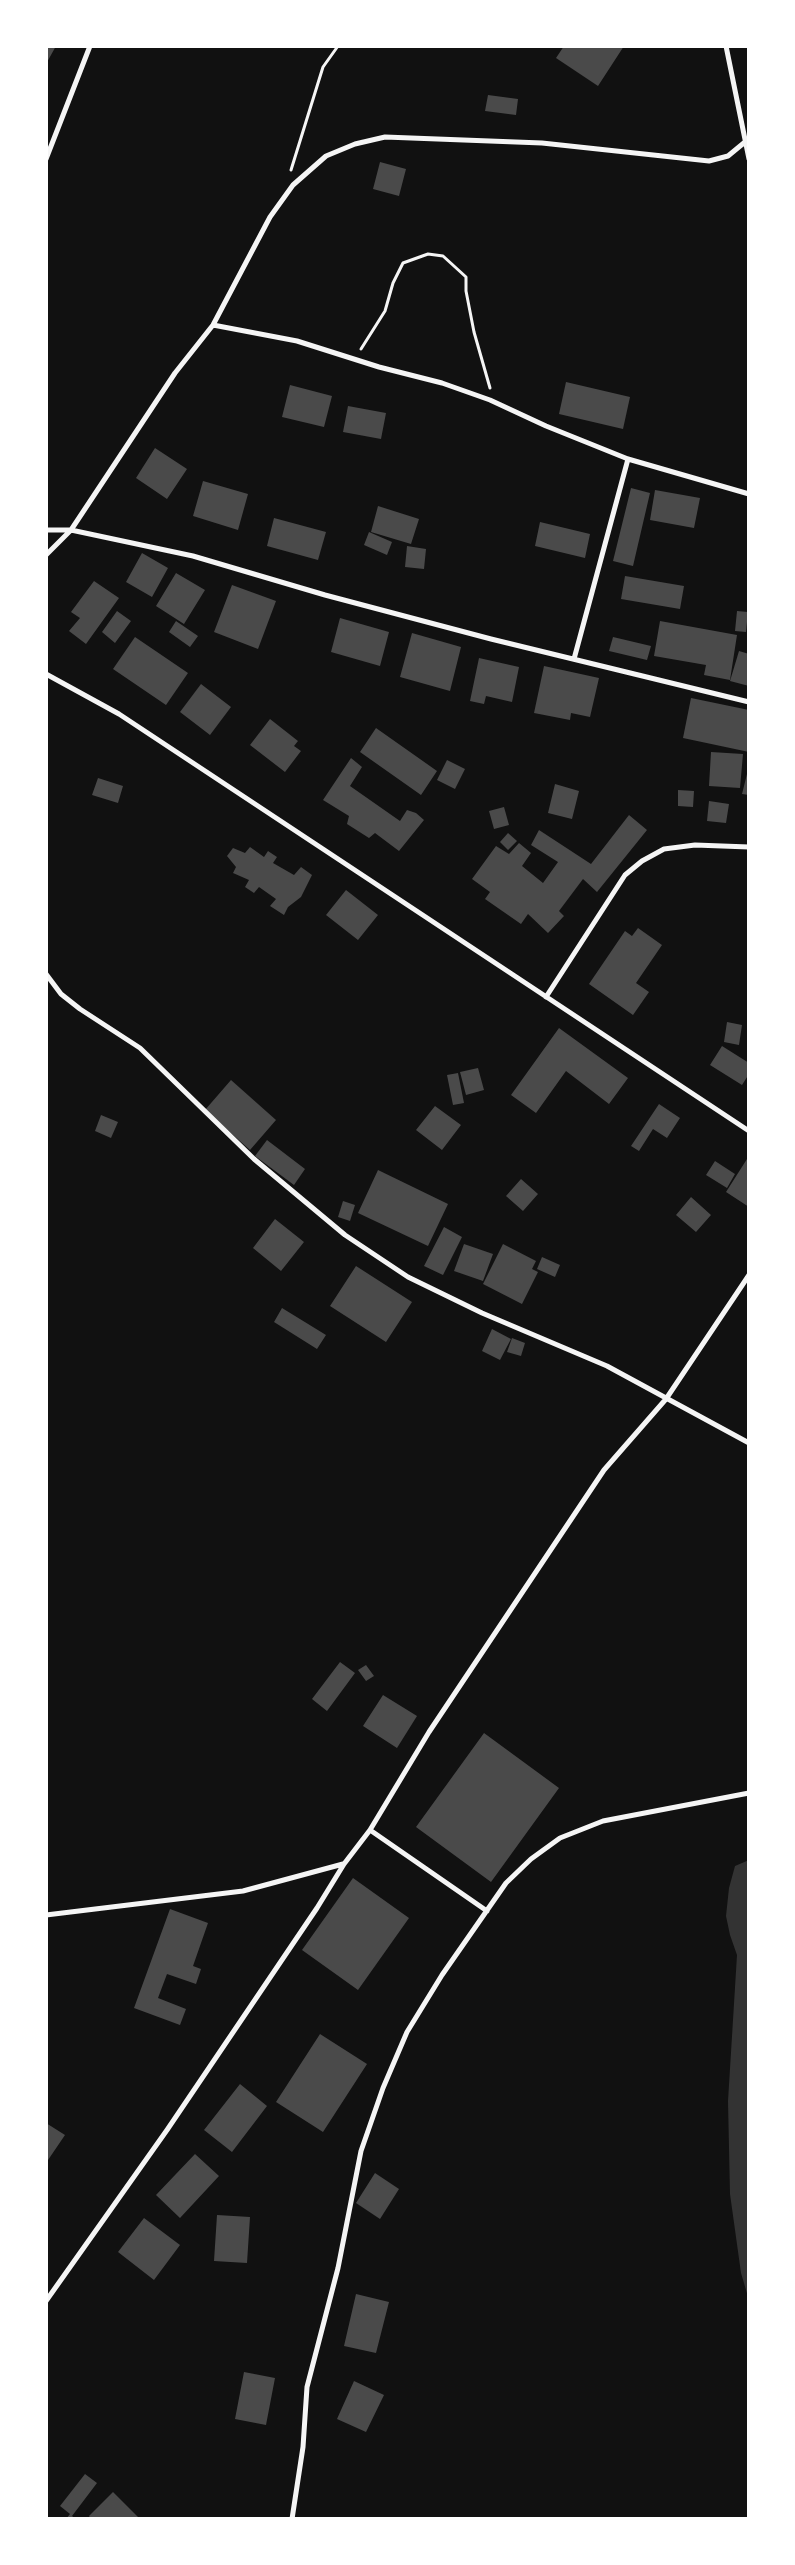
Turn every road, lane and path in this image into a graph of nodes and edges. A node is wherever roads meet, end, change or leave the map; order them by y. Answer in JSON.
{"nodes":[{"id":1,"x":90,"y":46,"type":"edge"},
{"id":2,"x":338,"y":46,"type":"edge"},
{"id":3,"x":726,"y":46,"type":"edge"},
{"id":4,"x":746,"y":142,"type":"junction"},
{"id":5,"x":46,"y":158,"type":"edge"},
{"id":6,"x":749,"y":158,"type":"edge"},
{"id":7,"x":290,"y":174,"type":"dead end"},
{"id":8,"x":213,"y":325,"type":"junction"},
{"id":9,"x":354,"y":358,"type":"junction"},
{"id":10,"x":501,"y":406,"type":"junction"},
{"id":11,"x":628,"y":459,"type":"junction"},
{"id":12,"x":749,"y":494,"type":"edge"},
{"id":13,"x":46,"y":530,"type":"edge"},
{"id":14,"x":71,"y":530,"type":"junction"},
{"id":15,"x":46,"y":555,"type":"edge"},
{"id":16,"x":574,"y":659,"type":"junction"},
{"id":17,"x":46,"y":674,"type":"edge"},
{"id":18,"x":749,"y":702,"type":"edge"},
{"id":19,"x":749,"y":847,"type":"edge"},
{"id":20,"x":46,"y":974,"type":"edge"},
{"id":21,"x":546,"y":997,"type":"junction"},
{"id":22,"x":749,"y":1131,"type":"edge"},
{"id":23,"x":749,"y":1275,"type":"edge"},
{"id":24,"x":666,"y":1399,"type":"junction"},
{"id":25,"x":749,"y":1443,"type":"edge"},
{"id":26,"x":749,"y":1793,"type":"edge"},
{"id":27,"x":370,"y":1830,"type":"junction"},
{"id":28,"x":344,"y":1864,"type":"junction"},
{"id":29,"x":487,"y":1911,"type":"junction"},
{"id":30,"x":46,"y":1915,"type":"edge"},
{"id":31,"x":46,"y":2301,"type":"edge"},
{"id":32,"x":292,"y":2519,"type":"edge"}],
"edges":[{"from":1,"to":5,"type":"street"},
{"from":2,"to":7,"type":"path"},
{"from":3,"to":4,"type":"street"},
{"from":4,"to":6,"type":"street"},
{"from":4,"to":8,"type":"street"},
{"from":8,"to":9,"type":"street"},
{"from":8,"to":14,"type":"street"},
{"from":9,"to":10,"type":"street"},
{"from":9,"to":10,"type":"path"},
{"from":10,"to":11,"type":"street"},
{"from":11,"to":12,"type":"street"},
{"from":11,"to":16,"type":"street"},
{"from":13,"to":14,"type":"street"},
{"from":14,"to":15,"type":"street"},
{"from":14,"to":16,"type":"street"},
{"from":16,"to":18,"type":"street"},
{"from":17,"to":21,"type":"street"},
{"from":19,"to":21,"type":"street"},
{"from":20,"to":24,"type":"street"},
{"from":21,"to":22,"type":"street"},
{"from":23,"to":24,"type":"street"},
{"from":24,"to":25,"type":"street"},
{"from":24,"to":27,"type":"street"},
{"from":26,"to":29,"type":"street"},
{"from":27,"to":28,"type":"street"},
{"from":27,"to":29,"type":"street"},
{"from":28,"to":30,"type":"street"},
{"from":28,"to":31,"type":"street"},
{"from":29,"to":32,"type":"street"}]}
